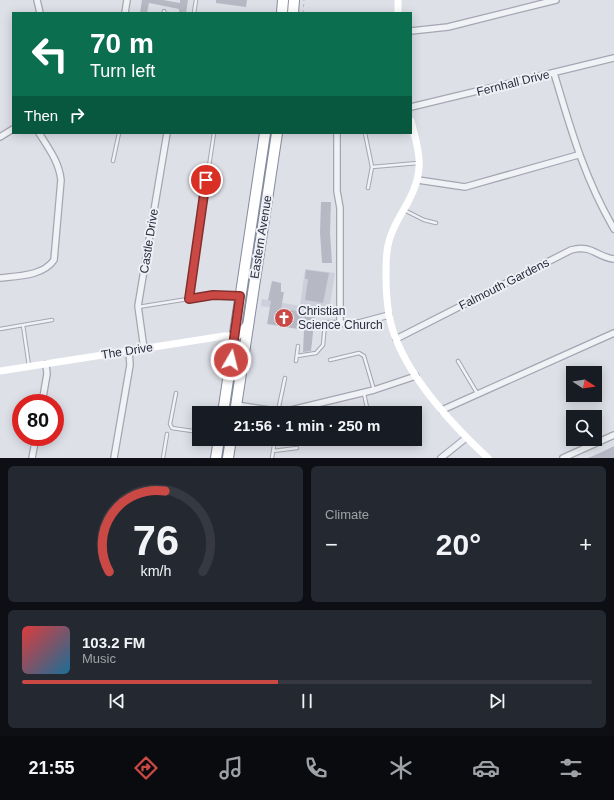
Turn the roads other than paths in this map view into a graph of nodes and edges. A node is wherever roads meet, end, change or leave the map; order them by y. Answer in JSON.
{"nodes":[{"id":1,"x":37,"y":0,"type":"edge"},
{"id":2,"x":127,"y":0,"type":"edge"},
{"id":3,"x":196,"y":0,"type":"edge"},
{"id":4,"x":283,"y":0,"type":"edge"},
{"id":5,"x":294,"y":0,"type":"edge"},
{"id":6,"x":398,"y":0,"type":"edge"},
{"id":7,"x":556,"y":0,"type":"edge"},
{"id":8,"x":40,"y":12,"type":"edge"},
{"id":9,"x":125,"y":12,"type":"edge"},
{"id":10,"x":194,"y":12,"type":"edge"},
{"id":11,"x":282,"y":12,"type":"edge"},
{"id":12,"x":293,"y":12,"type":"edge"},
{"id":13,"x":398,"y":12,"type":"edge"},
{"id":14,"x":412,"y":32,"type":"edge"},
{"id":15,"x":614,"y":58,"type":"edge"},
{"id":16,"x":554,"y":73,"type":"junction"},
{"id":17,"x":412,"y":107,"type":"edge"},
{"id":18,"x":412,"y":126,"type":"edge"},
{"id":19,"x":12,"y":130,"type":"edge"},
{"id":20,"x":40,"y":134,"type":"edge"},
{"id":21,"x":119,"y":134,"type":"edge"},
{"id":22,"x":167,"y":134,"type":"edge"},
{"id":23,"x":214,"y":134,"type":"edge"},
{"id":24,"x":265,"y":134,"type":"edge"},
{"id":25,"x":278,"y":134,"type":"edge"},
{"id":26,"x":337,"y":134,"type":"edge"},
{"id":27,"x":365,"y":134,"type":"edge"},
{"id":28,"x":0,"y":137,"type":"edge"},
{"id":29,"x":578,"y":154,"type":"junction"},
{"id":30,"x":113,"y":161,"type":"dead end"},
{"id":31,"x":420,"y":163,"type":"junction"},
{"id":32,"x":372,"y":167,"type":"junction"},
{"id":33,"x":418,"y":180,"type":"junction"},
{"id":34,"x":368,"y":188,"type":"dead end"},
{"id":35,"x":404,"y":210,"type":"junction"},
{"id":36,"x":436,"y":223,"type":"dead end"},
{"id":37,"x":614,"y":229,"type":"edge"},
{"id":38,"x":614,"y":260,"type":"edge"},
{"id":39,"x":0,"y":278,"type":"edge"},
{"id":40,"x":240,"y":296,"type":"junction"},
{"id":41,"x":189,"y":299,"type":"junction"},
{"id":42,"x":138,"y":308,"type":"junction"},
{"id":43,"x":390,"y":315,"type":"junction"},
{"id":44,"x":52,"y":320,"type":"dead end"},
{"id":45,"x":247,"y":324,"type":"junction"},
{"id":46,"x":323,"y":324,"type":"joint"},
{"id":47,"x":340,"y":324,"type":"junction"},
{"id":48,"x":23,"y":325,"type":"junction"},
{"id":49,"x":0,"y":329,"type":"edge"},
{"id":50,"x":614,"y":333,"type":"edge"},
{"id":51,"x":234,"y":336,"type":"junction"},
{"id":52,"x":396,"y":339,"type":"junction"},
{"id":53,"x":298,"y":346,"type":"dead end"},
{"id":54,"x":144,"y":349,"type":"junction"},
{"id":55,"x":129,"y":351,"type":"junction"},
{"id":56,"x":297,"y":356,"type":"junction"},
{"id":57,"x":330,"y":360,"type":"dead end"},
{"id":58,"x":296,"y":361,"type":"dead end"},
{"id":59,"x":458,"y":361,"type":"dead end"},
{"id":60,"x":46,"y":364,"type":"junction"},
{"id":61,"x":29,"y":366,"type":"junction"},
{"id":62,"x":0,"y":371,"type":"edge"},
{"id":63,"x":416,"y":376,"type":"junction"},
{"id":64,"x":285,"y":378,"type":"dead end"},
{"id":65,"x":374,"y":390,"type":"junction"},
{"id":66,"x":364,"y":392,"type":"junction"},
{"id":67,"x":176,"y":393,"type":"dead end"},
{"id":68,"x":44,"y":394,"type":"edge"},
{"id":69,"x":478,"y":394,"type":"junction"},
{"id":70,"x":224,"y":406,"type":"edge"},
{"id":71,"x":236,"y":406,"type":"edge"},
{"id":72,"x":279,"y":406,"type":"edge"},
{"id":73,"x":307,"y":406,"type":"edge"},
{"id":74,"x":367,"y":406,"type":"edge"},
{"id":75,"x":442,"y":410,"type":"junction"},
{"id":76,"x":192,"y":431,"type":"edge"},
{"id":77,"x":167,"y":434,"type":"dead end"},
{"id":78,"x":614,"y":435,"type":"edge"},
{"id":79,"x":466,"y":438,"type":"junction"},
{"id":80,"x":34,"y":446,"type":"edge"},
{"id":81,"x":218,"y":446,"type":"edge"},
{"id":82,"x":230,"y":446,"type":"edge"},
{"id":83,"x":273,"y":446,"type":"edge"},
{"id":84,"x":297,"y":448,"type":"dead end"},
{"id":85,"x":273,"y":451,"type":"junction"},
{"id":86,"x":32,"y":458,"type":"edge"},
{"id":87,"x":114,"y":458,"type":"edge"},
{"id":88,"x":163,"y":458,"type":"edge"},
{"id":89,"x":216,"y":458,"type":"edge"},
{"id":90,"x":228,"y":458,"type":"edge"},
{"id":91,"x":272,"y":458,"type":"edge"},
{"id":92,"x":442,"y":458,"type":"edge"},
{"id":93,"x":488,"y":458,"type":"edge"},
{"id":94,"x":563,"y":458,"type":"edge"}],
"edges":[{"from":1,"to":8,"type":"street"},
{"from":2,"to":9,"type":"street"},
{"from":3,"to":10,"type":"lane"},
{"from":4,"to":11,"type":"highway"},
{"from":5,"to":12,"type":"highway"},
{"from":6,"to":13,"type":"street"},
{"from":7,"to":14,"type":"street"},
{"from":15,"to":16,"type":"street","name":"Fernhall Drive"},
{"from":16,"to":17,"type":"street","name":"Fernhall Drive"},
{"from":16,"to":29,"type":"street"},
{"from":18,"to":31,"type":"street"},
{"from":19,"to":28,"type":"street"},
{"from":20,"to":39,"type":"street"},
{"from":21,"to":30,"type":"lane"},
{"from":22,"to":42,"type":"street","name":"Castle Drive"},
{"from":23,"to":41,"type":"lane"},
{"from":24,"to":40,"type":"highway","name":"Eastern Avenue"},
{"from":25,"to":45,"type":"highway","name":"Eastern Avenue"},
{"from":26,"to":47,"type":"street"},
{"from":27,"to":32,"type":"lane"},
{"from":29,"to":33,"type":"street"},
{"from":29,"to":37,"type":"street"},
{"from":31,"to":32,"type":"lane"},
{"from":31,"to":33,"type":"street"},
{"from":32,"to":34,"type":"lane"},
{"from":33,"to":35,"type":"street"},
{"from":35,"to":36,"type":"lane"},
{"from":35,"to":43,"type":"street"},
{"from":38,"to":52,"type":"street","name":"Falmouth Gardens"},
{"from":40,"to":41,"type":"lane"},
{"from":40,"to":51,"type":"highway","name":"Eastern Avenue"},
{"from":41,"to":42,"type":"lane"},
{"from":42,"to":54,"type":"street","name":"Castle Drive"},
{"from":43,"to":47,"type":"street"},
{"from":43,"to":52,"type":"street"},
{"from":44,"to":48,"type":"lane"},
{"from":45,"to":51,"type":"street"},
{"from":45,"to":71,"type":"highway","name":"Eastern Avenue"},
{"from":46,"to":47,"type":"street"},
{"from":46,"to":56,"type":"lane"},
{"from":48,"to":49,"type":"lane"},
{"from":48,"to":61,"type":"lane"},
{"from":50,"to":69,"type":"street"},
{"from":51,"to":54,"type":"street","name":"The Drive"},
{"from":51,"to":70,"type":"highway","name":"Eastern Avenue"},
{"from":52,"to":63,"type":"street"},
{"from":53,"to":56,"type":"lane"},
{"from":54,"to":55,"type":"street","name":"The Drive"},
{"from":55,"to":60,"type":"street","name":"The Drive"},
{"from":55,"to":87,"type":"street"},
{"from":56,"to":58,"type":"lane"},
{"from":57,"to":65,"type":"lane"},
{"from":59,"to":69,"type":"lane"},
{"from":60,"to":61,"type":"street","name":"The Drive"},
{"from":60,"to":68,"type":"street"},
{"from":61,"to":62,"type":"street","name":"The Drive"},
{"from":63,"to":65,"type":"street"},
{"from":63,"to":75,"type":"street"},
{"from":64,"to":72,"type":"lane"},
{"from":65,"to":66,"type":"street"},
{"from":66,"to":73,"type":"street"},
{"from":66,"to":74,"type":"lane"},
{"from":67,"to":76,"type":"lane"},
{"from":69,"to":75,"type":"street"},
{"from":75,"to":79,"type":"street"},
{"from":77,"to":88,"type":"lane"},
{"from":78,"to":94,"type":"street"},
{"from":79,"to":92,"type":"street"},
{"from":79,"to":93,"type":"street"},
{"from":80,"to":86,"type":"street"},
{"from":81,"to":89,"type":"highway"},
{"from":82,"to":90,"type":"highway"},
{"from":83,"to":85,"type":"lane"},
{"from":84,"to":85,"type":"lane"},
{"from":85,"to":91,"type":"lane"}]}
